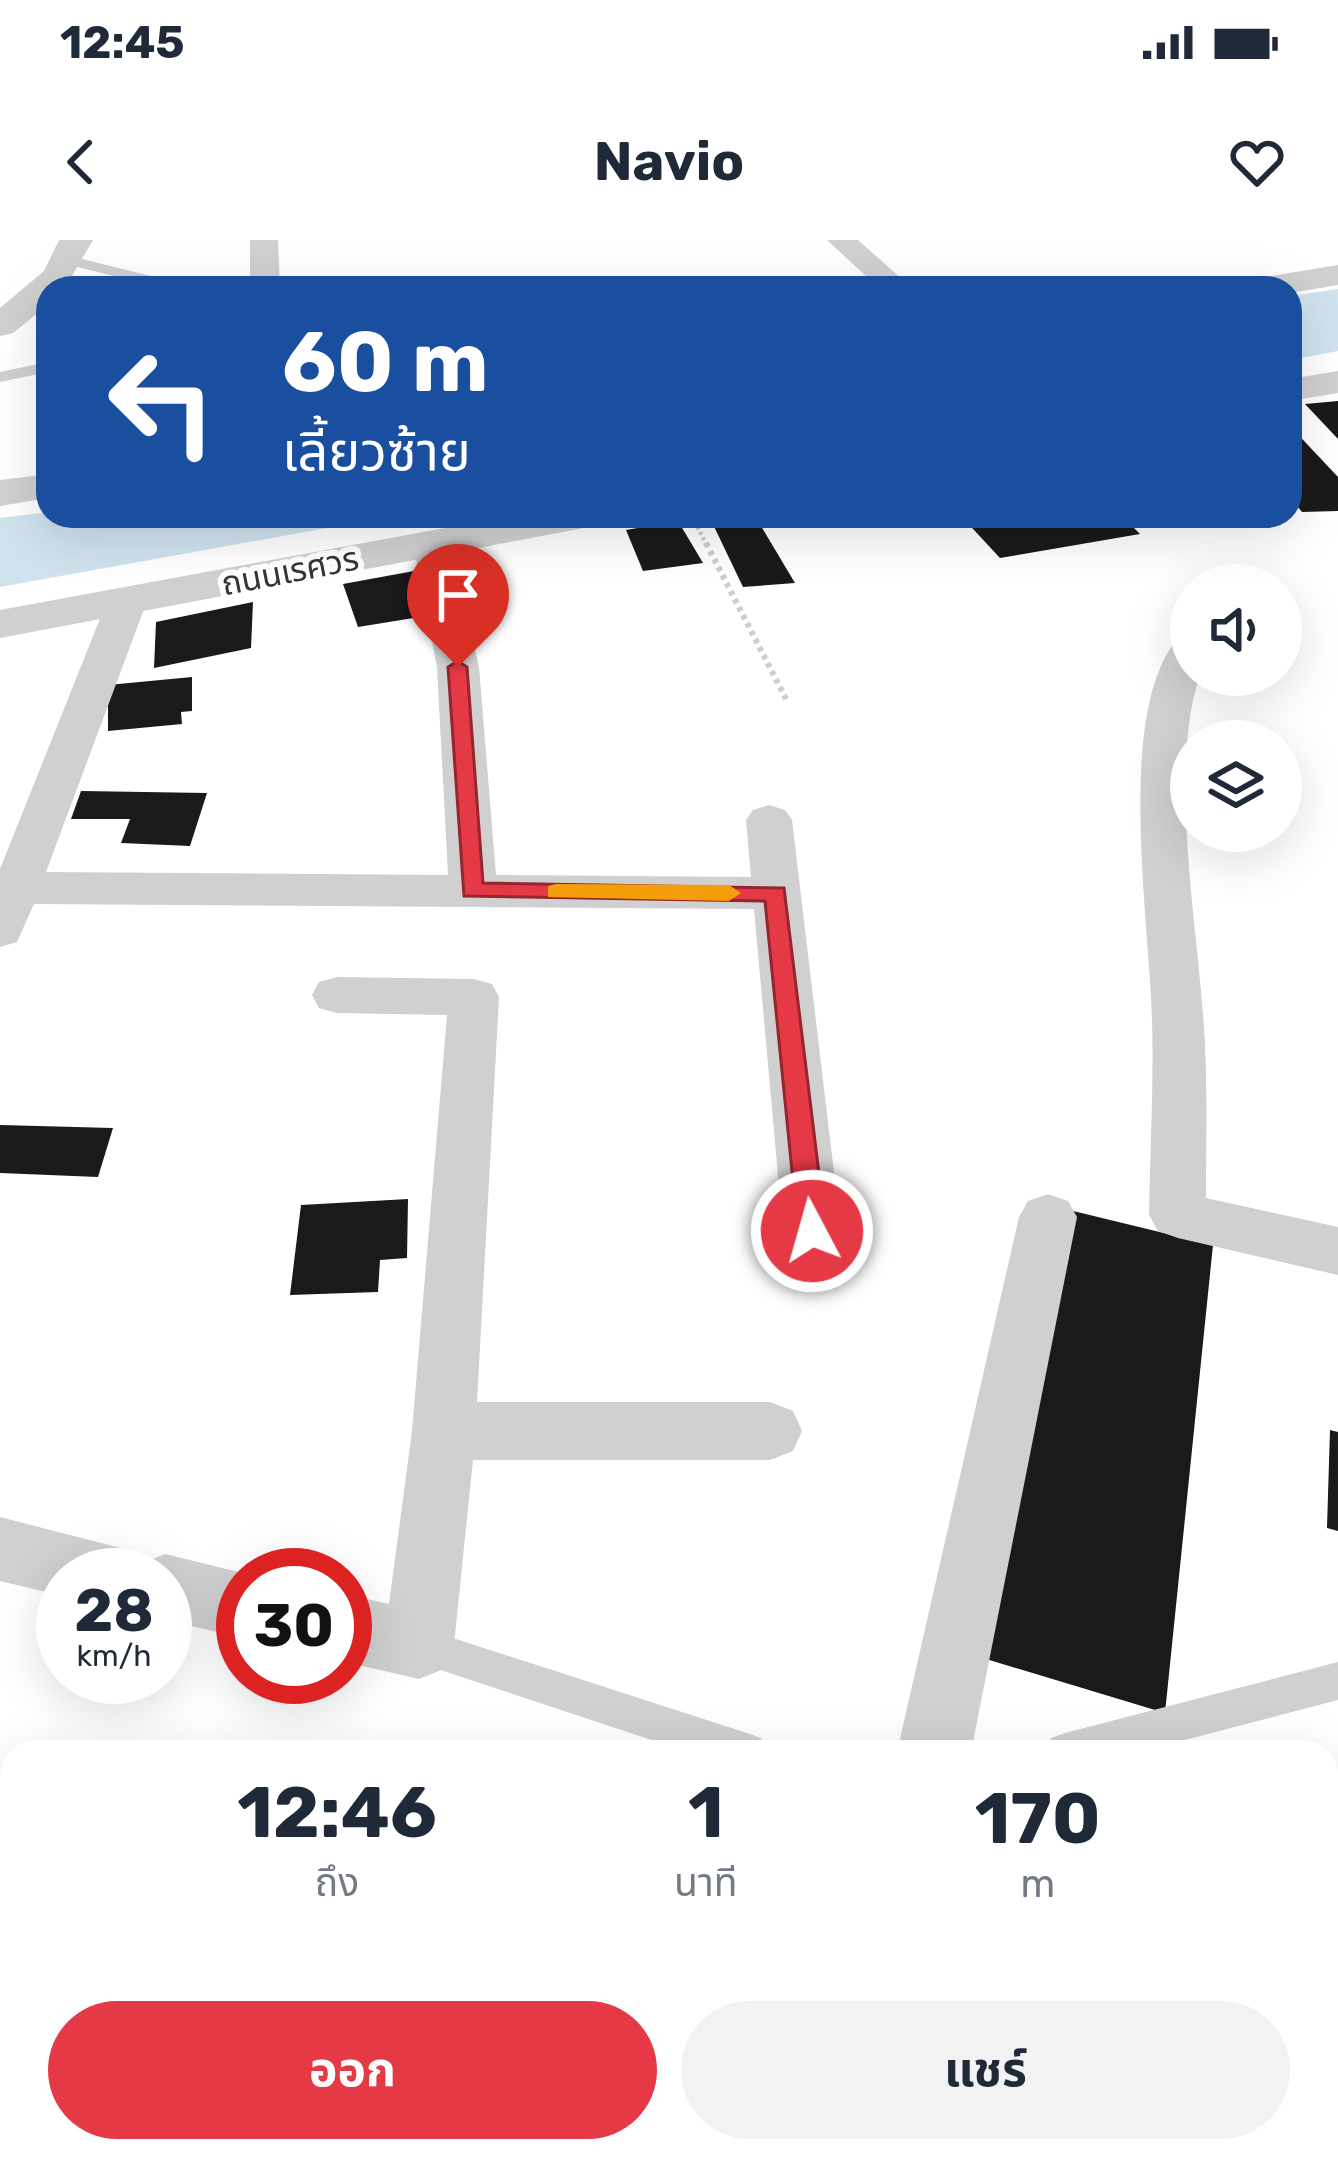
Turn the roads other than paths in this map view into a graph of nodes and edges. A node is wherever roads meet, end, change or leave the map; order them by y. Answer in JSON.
{"nodes":[{"id":1,"x":264,"y":240,"type":"edge"},
{"id":2,"x":841,"y":240,"type":"edge"},
{"id":3,"x":73,"y":251,"type":"edge"},
{"id":4,"x":1338,"y":275,"type":"edge"},
{"id":5,"x":48,"y":276,"type":"edge"},
{"id":6,"x":139,"y":276,"type":"edge"},
{"id":7,"x":265,"y":276,"type":"edge"},
{"id":8,"x":883,"y":276,"type":"edge"},
{"id":9,"x":1302,"y":281,"type":"edge"},
{"id":10,"x":36,"y":289,"type":"edge"},
{"id":11,"x":0,"y":325,"type":"edge"},
{"id":12,"x":36,"y":370,"type":"edge"},
{"id":13,"x":0,"y":377,"type":"edge"},
{"id":14,"x":1338,"y":382,"type":"edge"},
{"id":15,"x":1302,"y":388,"type":"edge"},
{"id":16,"x":36,"y":487,"type":"edge"},
{"id":17,"x":0,"y":494,"type":"edge"},
{"id":18,"x":517,"y":528,"type":"edge"},
{"id":19,"x":432,"y":544,"type":"junction"},
{"id":20,"x":127,"y":601,"type":"junction"},
{"id":21,"x":0,"y":624,"type":"edge"},
{"id":22,"x":1171,"y":696,"type":"edge"},
{"id":23,"x":770,"y":820,"type":"dead end"},
{"id":24,"x":472,"y":891,"type":"junction"},
{"id":25,"x":776,"y":893,"type":"junction"},
{"id":26,"x":9,"y":909,"type":"edge"},
{"id":27,"x":337,"y":995,"type":"dead end"},
{"id":28,"x":1048,"y":1216,"type":"dead end"},
{"id":29,"x":812,"y":1231,"type":"dead end"},
{"id":30,"x":1338,"y":1251,"type":"edge"},
{"id":31,"x":444,"y":1431,"type":"junction"},
{"id":32,"x":770,"y":1431,"type":"dead end"},
{"id":33,"x":0,"y":1550,"type":"edge"},
{"id":34,"x":36,"y":1558,"type":"edge"},
{"id":35,"x":372,"y":1634,"type":"edge"},
{"id":36,"x":418,"y":1645,"type":"junction"},
{"id":37,"x":1338,"y":1681,"type":"edge"},
{"id":38,"x":710,"y":1740,"type":"edge"},
{"id":39,"x":937,"y":1740,"type":"edge"},
{"id":40,"x":1111,"y":1740,"type":"edge"}],
"edges":[{"from":1,"to":7,"type":"street"},
{"from":2,"to":8,"type":"street"},
{"from":3,"to":5,"type":"street"},
{"from":3,"to":6,"type":"lane"},
{"from":4,"to":9,"type":"street"},
{"from":10,"to":11,"type":"street"},
{"from":12,"to":13,"type":"lane"},
{"from":14,"to":15,"type":"street"},
{"from":16,"to":17,"type":"street"},
{"from":18,"to":19,"type":"street","name":"ถนนเรศวร"},
{"from":19,"to":20,"type":"street","name":"ถนนเรศวร"},
{"from":19,"to":24,"type":"street"},
{"from":20,"to":21,"type":"street","name":"ถนนเรศวร"},
{"from":20,"to":26,"type":"street"},
{"from":22,"to":30,"type":"street"},
{"from":23,"to":25,"type":"street"},
{"from":24,"to":25,"type":"street"},
{"from":24,"to":26,"type":"street"},
{"from":25,"to":29,"type":"street"},
{"from":27,"to":31,"type":"street"},
{"from":28,"to":39,"type":"street"},
{"from":31,"to":32,"type":"street"},
{"from":31,"to":36,"type":"street"},
{"from":33,"to":34,"type":"street"},
{"from":35,"to":36,"type":"street"},
{"from":36,"to":38,"type":"lane"},
{"from":37,"to":40,"type":"lane"}]}
